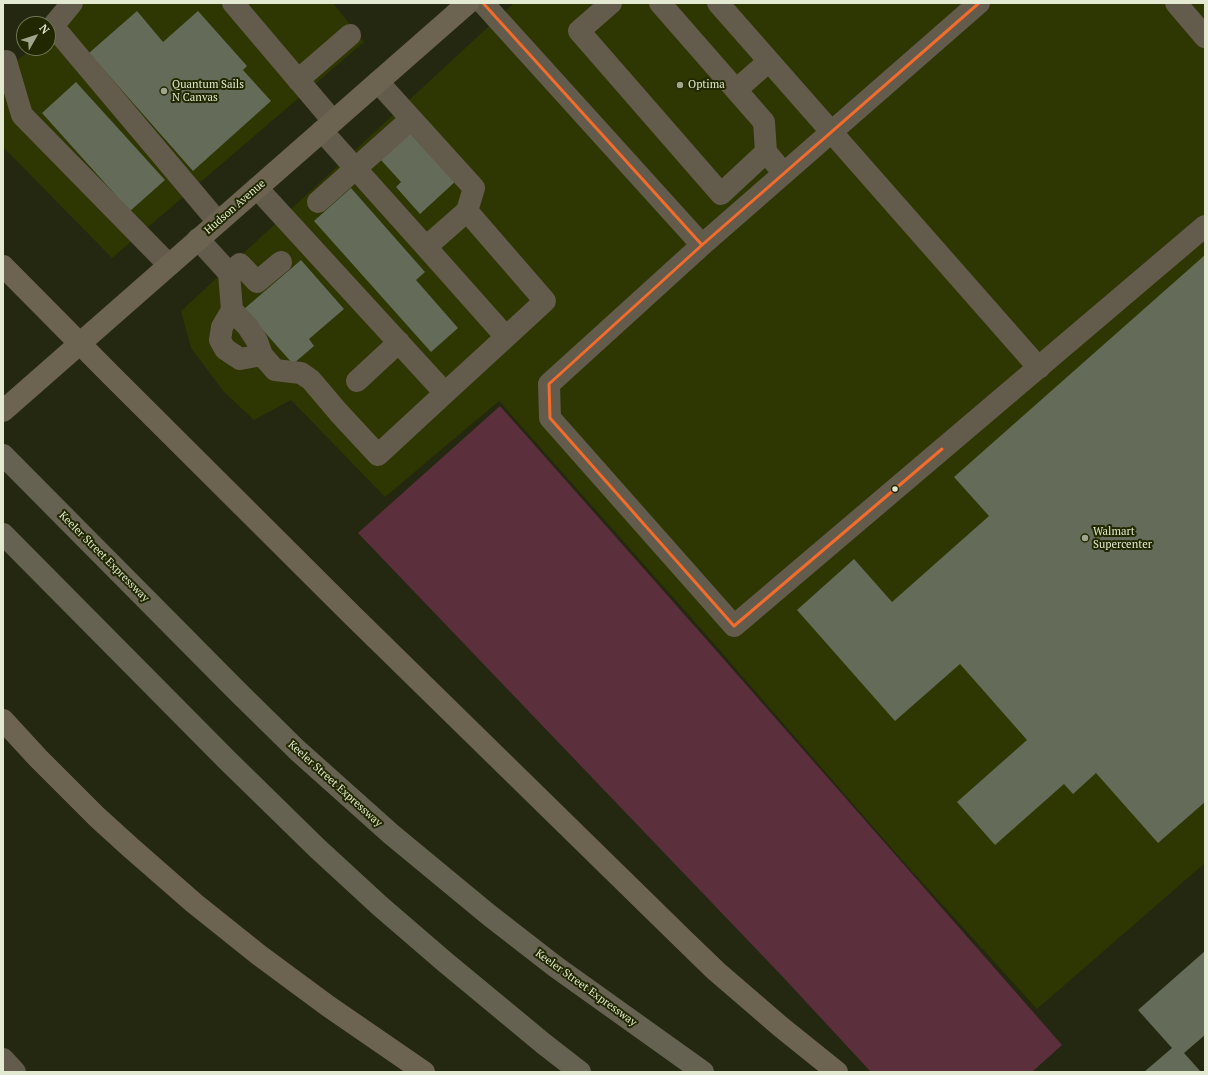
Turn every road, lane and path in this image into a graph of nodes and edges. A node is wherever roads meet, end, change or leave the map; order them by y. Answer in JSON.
{"nodes":[{"id":1,"x":72,"y":3,"type":"edge"},
{"id":2,"x":233,"y":3,"type":"edge"},
{"id":3,"x":468,"y":3,"type":"edge"},
{"id":4,"x":482,"y":3,"type":"edge"},
{"id":5,"x":611,"y":3,"type":"edge"},
{"id":6,"x":660,"y":3,"type":"edge"},
{"id":7,"x":718,"y":3,"type":"edge"},
{"id":8,"x":979,"y":3,"type":"edge"},
{"id":9,"x":1176,"y":3,"type":"edge"},
{"id":10,"x":350,"y":35,"type":"dead end"},
{"id":11,"x":1205,"y":37,"type":"edge"},
{"id":12,"x":6,"y":61,"type":"dead end"},
{"id":13,"x":769,"y":61,"type":"junction"},
{"id":14,"x":298,"y":80,"type":"junction"},
{"id":15,"x":378,"y":82,"type":"junction"},
{"id":16,"x":736,"y":90,"type":"junction"},
{"id":17,"x":411,"y":119,"type":"junction"},
{"id":18,"x":328,"y":126,"type":"junction"},
{"id":19,"x":832,"y":132,"type":"junction"},
{"id":20,"x":766,"y":152,"type":"junction"},
{"id":21,"x":356,"y":168,"type":"junction"},
{"id":22,"x":784,"y":174,"type":"junction"},
{"id":23,"x":257,"y":188,"type":"junction"},
{"id":24,"x":318,"y":202,"type":"dead end"},
{"id":25,"x":467,"y":212,"type":"junction"},
{"id":26,"x":218,"y":222,"type":"junction"},
{"id":27,"x":1205,"y":226,"type":"edge"},
{"id":28,"x":198,"y":239,"type":"junction"},
{"id":29,"x":702,"y":245,"type":"junction"},
{"id":30,"x":426,"y":247,"type":"junction"},
{"id":31,"x":281,"y":262,"type":"dead end"},
{"id":32,"x":169,"y":265,"type":"junction"},
{"id":33,"x":3,"y":266,"type":"edge"},
{"id":34,"x":229,"y":273,"type":"junction"},
{"id":35,"x":232,"y":310,"type":"junction"},
{"id":36,"x":506,"y":337,"type":"junction"},
{"id":37,"x":399,"y":342,"type":"junction"},
{"id":38,"x":80,"y":343,"type":"junction"},
{"id":39,"x":262,"y":355,"type":"junction"},
{"id":40,"x":1039,"y":368,"type":"junction"},
{"id":41,"x":357,"y":380,"type":"dead end"},
{"id":42,"x":445,"y":393,"type":"junction"},
{"id":43,"x":3,"y":411,"type":"edge"},
{"id":44,"x":3,"y":455,"type":"edge"},
{"id":45,"x":5,"y":536,"type":"edge"},
{"id":46,"x":3,"y":720,"type":"edge"},
{"id":47,"x":3,"y":1059,"type":"edge"},
{"id":48,"x":15,"y":1072,"type":"edge"},
{"id":49,"x":424,"y":1072,"type":"edge"},
{"id":50,"x":580,"y":1072,"type":"edge"},
{"id":51,"x":703,"y":1072,"type":"edge"},
{"id":52,"x":837,"y":1072,"type":"edge"}],
"edges":[{"from":1,"to":26,"type":"street"},
{"from":2,"to":14,"type":"street"},
{"from":3,"to":15,"type":"main road","name":"Hudson Avenue"},
{"from":4,"to":29,"type":"street"},
{"from":5,"to":20,"type":"street"},
{"from":6,"to":16,"type":"street"},
{"from":7,"to":13,"type":"street"},
{"from":8,"to":19,"type":"street"},
{"from":9,"to":11,"type":"street"},
{"from":10,"to":14,"type":"street"},
{"from":12,"to":32,"type":"street"},
{"from":13,"to":16,"type":"street"},
{"from":13,"to":19,"type":"street"},
{"from":14,"to":18,"type":"street"},
{"from":15,"to":17,"type":"street"},
{"from":15,"to":18,"type":"main road","name":"Hudson Avenue"},
{"from":16,"to":20,"type":"street"},
{"from":17,"to":21,"type":"street"},
{"from":17,"to":25,"type":"street"},
{"from":18,"to":21,"type":"street"},
{"from":18,"to":23,"type":"main road","name":"Hudson Avenue"},
{"from":19,"to":22,"type":"street"},
{"from":19,"to":40,"type":"street"},
{"from":20,"to":22,"type":"street"},
{"from":21,"to":24,"type":"street"},
{"from":21,"to":30,"type":"street"},
{"from":22,"to":29,"type":"street"},
{"from":23,"to":26,"type":"main road","name":"Hudson Avenue"},
{"from":23,"to":37,"type":"street"},
{"from":25,"to":30,"type":"street"},
{"from":25,"to":36,"type":"street"},
{"from":26,"to":28,"type":"main road","name":"Hudson Avenue"},
{"from":27,"to":40,"type":"street"},
{"from":28,"to":32,"type":"main road","name":"Hudson Avenue"},
{"from":28,"to":34,"type":"street"},
{"from":29,"to":40,"type":"street"},
{"from":30,"to":36,"type":"street"},
{"from":31,"to":34,"type":"street"},
{"from":32,"to":38,"type":"main road","name":"Hudson Avenue"},
{"from":33,"to":38,"type":"main road"},
{"from":34,"to":35,"type":"street"},
{"from":35,"to":39,"type":"street"},
{"from":35,"to":39,"type":"street"},
{"from":36,"to":42,"type":"street"},
{"from":37,"to":41,"type":"street"},
{"from":37,"to":42,"type":"street"},
{"from":38,"to":43,"type":"main road","name":"Hudson Avenue"},
{"from":38,"to":52,"type":"main road"},
{"from":39,"to":42,"type":"street"},
{"from":44,"to":51,"type":"highway","name":"Keeler Street Expressway"},
{"from":45,"to":50,"type":"highway"},
{"from":46,"to":49,"type":"main road"},
{"from":47,"to":48,"type":"street"}]}
